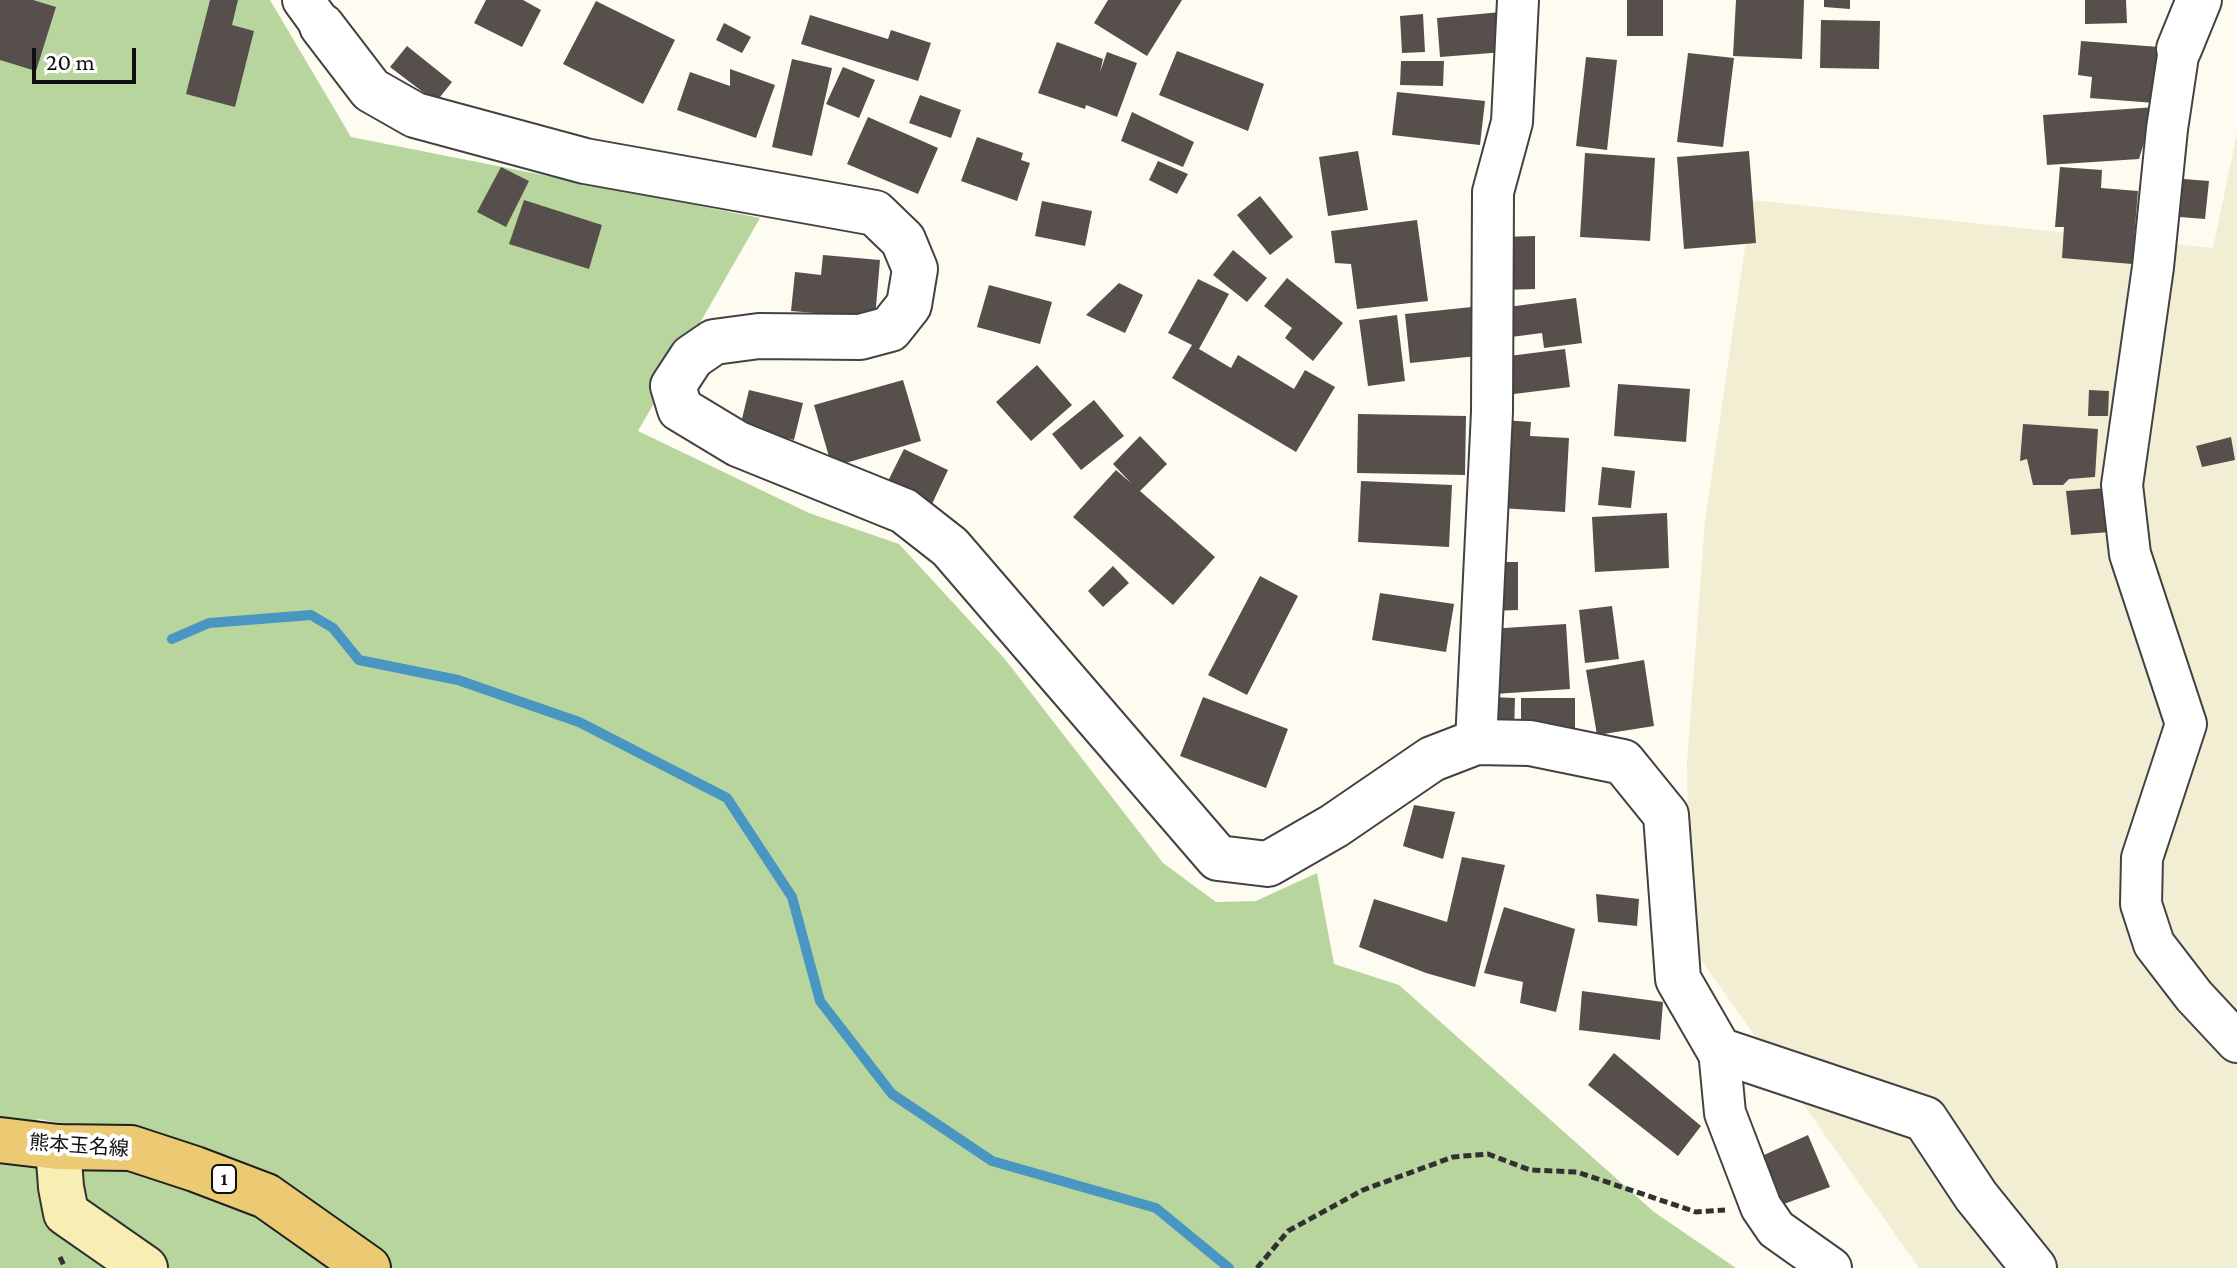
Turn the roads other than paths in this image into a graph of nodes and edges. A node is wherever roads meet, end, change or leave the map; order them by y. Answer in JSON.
{"nodes":[{"id":1,"x":1518,"y":0,"type":"edge"},
{"id":2,"x":2199,"y":0,"type":"edge"},
{"id":3,"x":313,"y":13,"type":"edge"},
{"id":4,"x":2179,"y":49,"type":"joint"},
{"id":5,"x":1476,"y":742,"type":"junction"},
{"id":6,"x":2237,"y":1042,"type":"edge"},
{"id":7,"x":1719,"y":1050,"type":"junction"},
{"id":8,"x":0,"y":1140,"type":"edge"},
{"id":9,"x":58,"y":1147,"type":"junction"},
{"id":10,"x":145,"y":1268,"type":"edge"},
{"id":11,"x":368,"y":1268,"type":"edge"},
{"id":12,"x":1831,"y":1268,"type":"edge"},
{"id":13,"x":2034,"y":1268,"type":"edge"}],
"edges":[{"from":1,"to":5,"type":"street"},
{"from":2,"to":4,"type":"street"},
{"from":3,"to":5,"type":"street"},
{"from":4,"to":6,"type":"street"},
{"from":5,"to":7,"type":"street"},
{"from":7,"to":12,"type":"street"},
{"from":7,"to":13,"type":"street"},
{"from":8,"to":9,"type":"main road","name":"熊本玉名線","number":"1"},
{"from":9,"to":10,"type":"main road"},
{"from":9,"to":11,"type":"main road","name":"熊本玉名線","number":"1"}]}
